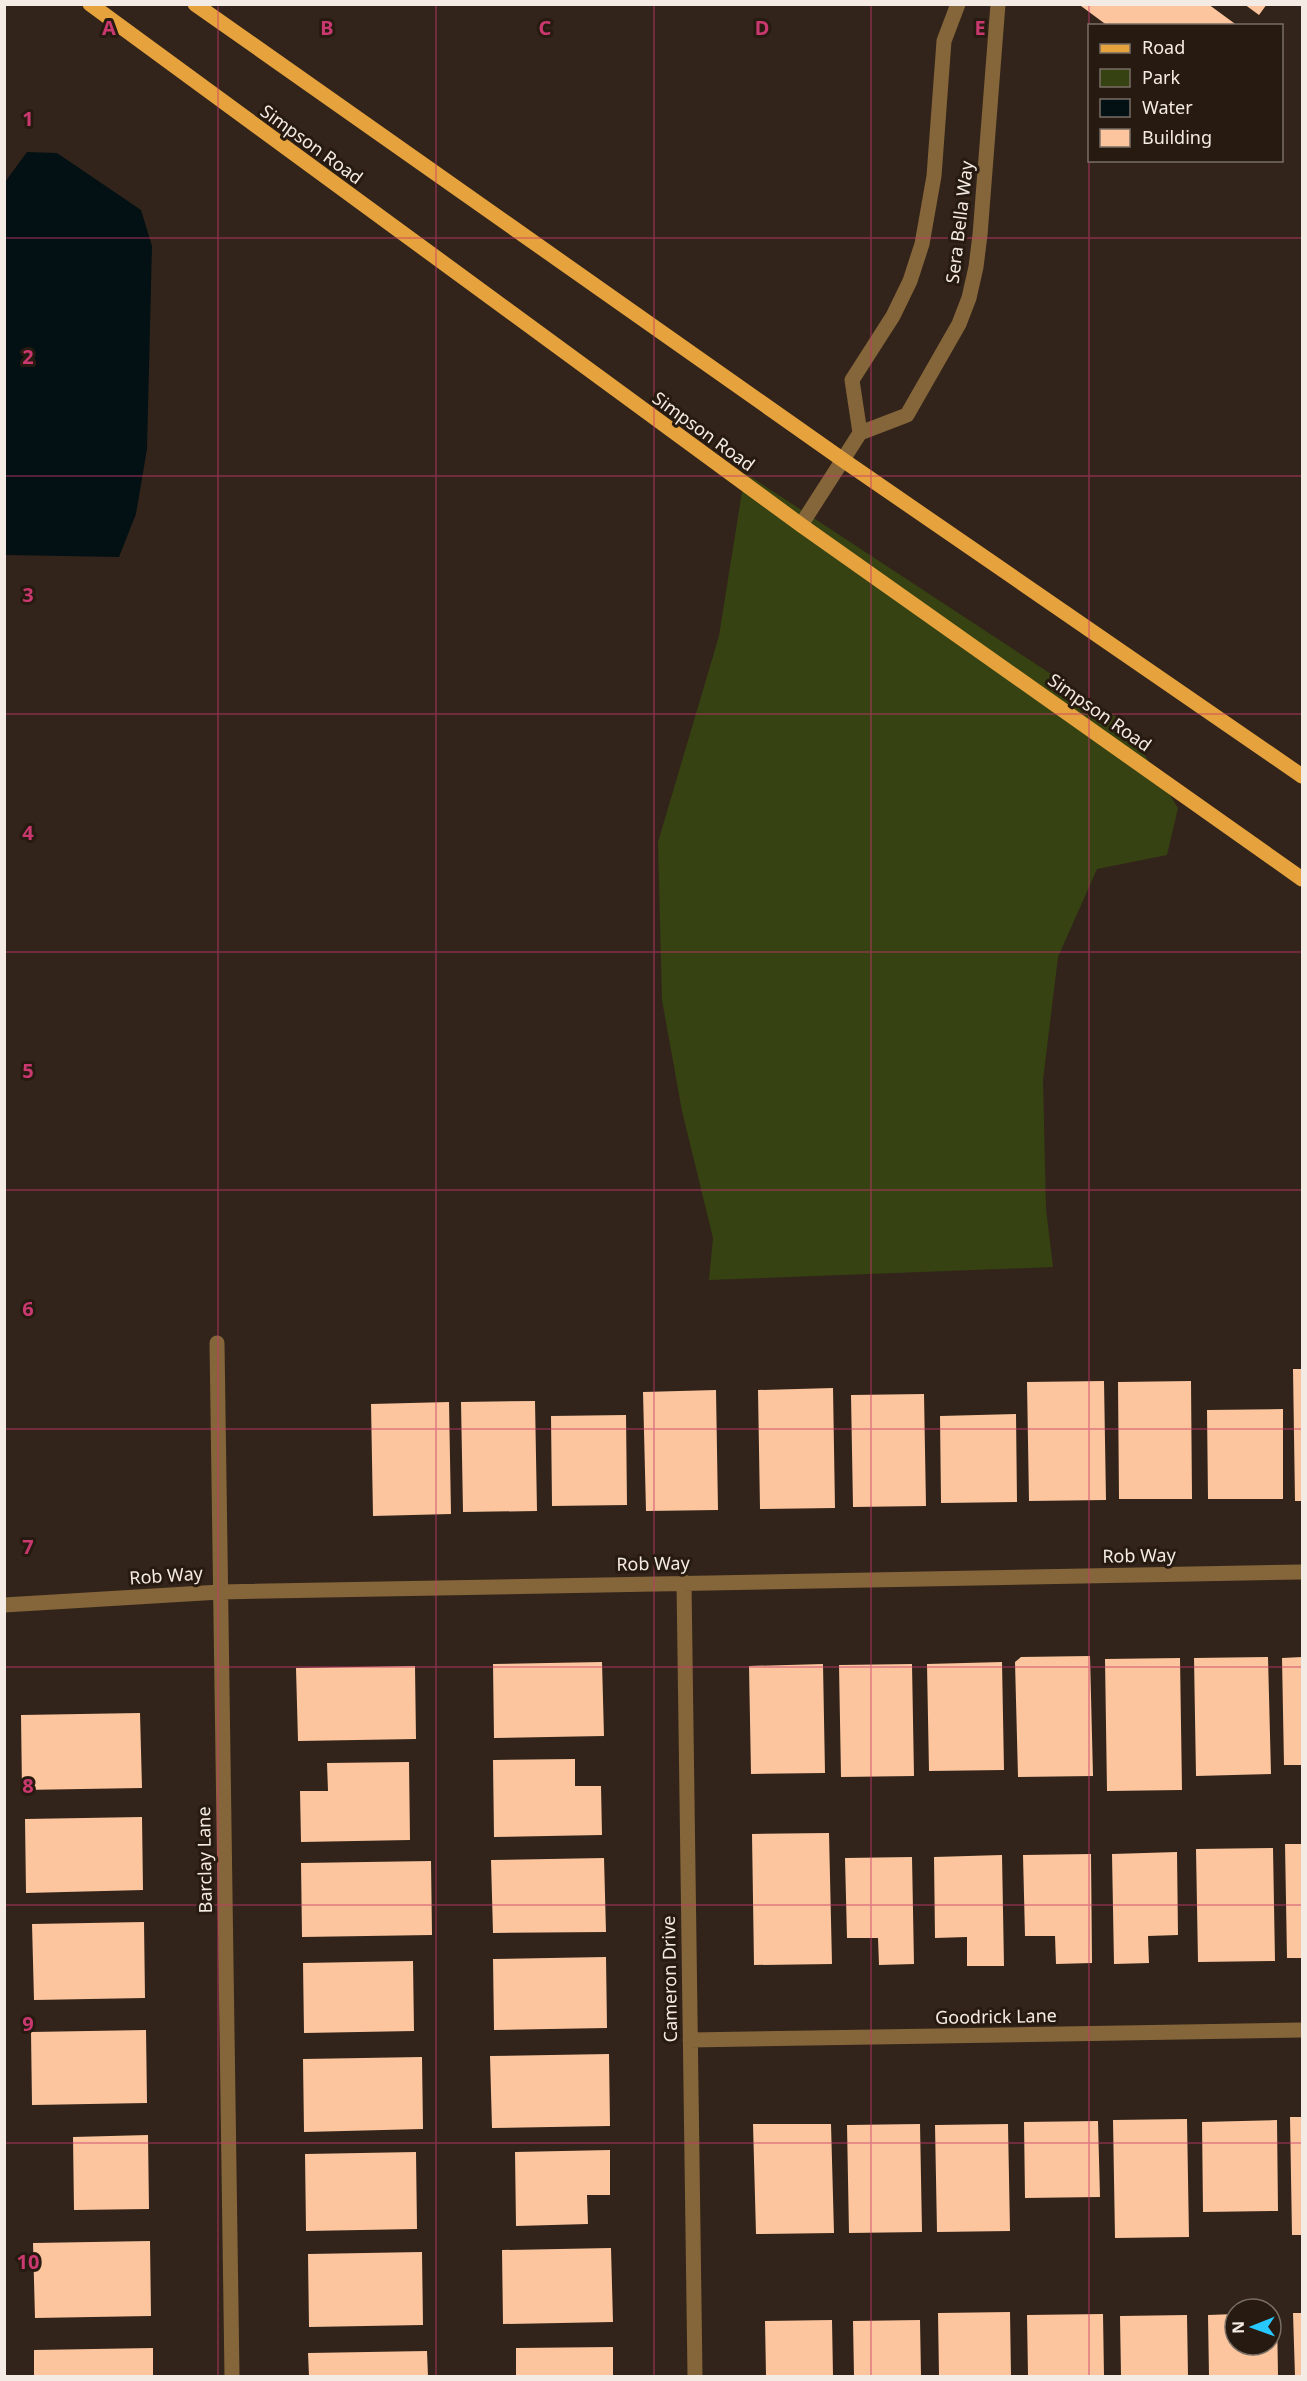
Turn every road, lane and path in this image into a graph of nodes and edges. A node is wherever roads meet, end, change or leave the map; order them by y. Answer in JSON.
{"nodes":[{"id":1,"x":90,"y":4,"type":"edge"},
{"id":2,"x":195,"y":4,"type":"edge"},
{"id":3,"x":958,"y":4,"type":"edge"},
{"id":4,"x":998,"y":4,"type":"edge"},
{"id":5,"x":860,"y":433,"type":"junction"},
{"id":6,"x":843,"y":460,"type":"junction"},
{"id":7,"x":801,"y":525,"type":"junction"},
{"id":8,"x":1302,"y":776,"type":"edge"},
{"id":9,"x":1302,"y":879,"type":"edge"},
{"id":10,"x":217,"y":1342,"type":"dead end"},
{"id":11,"x":1302,"y":1572,"type":"edge"},
{"id":12,"x":684,"y":1582,"type":"junction"},
{"id":13,"x":220,"y":1592,"type":"junction"},
{"id":14,"x":4,"y":1605,"type":"edge"},
{"id":15,"x":1302,"y":2030,"type":"edge"},
{"id":16,"x":690,"y":2040,"type":"junction"},
{"id":17,"x":232,"y":2376,"type":"edge"},
{"id":18,"x":694,"y":2376,"type":"edge"}],
"edges":[{"from":1,"to":7,"type":"main road","name":"Simpson Road"},
{"from":2,"to":6,"type":"main road"},
{"from":3,"to":5,"type":"street","name":"Sera Bella Way"},
{"from":4,"to":5,"type":"street","name":"Sera Bella Way"},
{"from":5,"to":6,"type":"street"},
{"from":6,"to":7,"type":"street"},
{"from":6,"to":8,"type":"main road"},
{"from":7,"to":9,"type":"main road","name":"Simpson Road"},
{"from":10,"to":13,"type":"street","name":"Barclay Lane"},
{"from":11,"to":12,"type":"street","name":"Rob Way"},
{"from":12,"to":13,"type":"street","name":"Rob Way"},
{"from":12,"to":16,"type":"street","name":"Cameron Drive"},
{"from":13,"to":14,"type":"street","name":"Rob Way"},
{"from":13,"to":17,"type":"street","name":"Barclay Lane"},
{"from":15,"to":16,"type":"street","name":"Goodrick Lane"},
{"from":16,"to":18,"type":"street","name":"Cameron Drive"}]}
